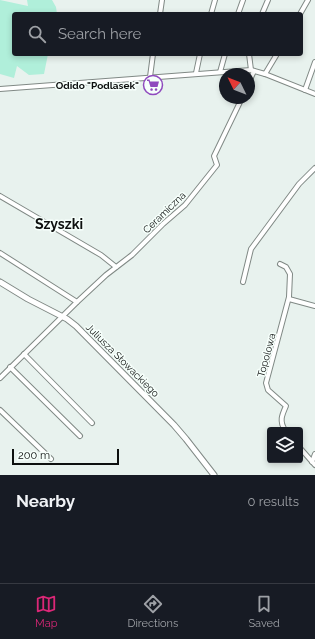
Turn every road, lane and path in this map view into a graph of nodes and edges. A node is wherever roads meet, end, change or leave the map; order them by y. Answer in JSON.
{"nodes":[{"id":1,"x":162,"y":0,"type":"edge"},
{"id":2,"x":215,"y":0,"type":"edge"},
{"id":3,"x":243,"y":0,"type":"edge"},
{"id":4,"x":268,"y":0,"type":"edge"},
{"id":5,"x":308,"y":0,"type":"edge"},
{"id":6,"x":160,"y":12,"type":"edge"},
{"id":7,"x":212,"y":12,"type":"edge"},
{"id":8,"x":239,"y":12,"type":"edge"},
{"id":9,"x":263,"y":12,"type":"edge"},
{"id":10,"x":301,"y":12,"type":"edge"},
{"id":11,"x":153,"y":56,"type":"edge"},
{"id":12,"x":200,"y":56,"type":"edge"},
{"id":13,"x":224,"y":56,"type":"edge"},
{"id":14,"x":249,"y":56,"type":"edge"},
{"id":15,"x":276,"y":56,"type":"edge"},
{"id":16,"x":315,"y":62,"type":"edge"},
{"id":17,"x":221,"y":68,"type":"edge"},
{"id":18,"x":252,"y":68,"type":"edge"},
{"id":19,"x":255,"y":71,"type":"edge"},
{"id":20,"x":219,"y":72,"type":"edge"},
{"id":21,"x":196,"y":73,"type":"junction"},
{"id":22,"x":265,"y":74,"type":"junction"},
{"id":23,"x":150,"y":77,"type":"junction"},
{"id":24,"x":0,"y":89,"type":"edge"},
{"id":25,"x":305,"y":90,"type":"junction"},
{"id":26,"x":315,"y":94,"type":"edge"},
{"id":27,"x":239,"y":104,"type":"edge"},
{"id":28,"x":315,"y":168,"type":"edge"},
{"id":29,"x":0,"y":196,"type":"edge"},
{"id":30,"x":0,"y":252,"type":"edge"},
{"id":31,"x":280,"y":264,"type":"dead end"},
{"id":32,"x":116,"y":267,"type":"junction"},
{"id":33,"x":0,"y":282,"type":"edge"},
{"id":34,"x":243,"y":282,"type":"dead end"},
{"id":35,"x":289,"y":299,"type":"junction"},
{"id":36,"x":77,"y":302,"type":"junction"},
{"id":37,"x":315,"y":306,"type":"edge"},
{"id":38,"x":62,"y":316,"type":"junction"},
{"id":39,"x":24,"y":354,"type":"junction"},
{"id":40,"x":10,"y":367,"type":"junction"},
{"id":41,"x":0,"y":378,"type":"edge"},
{"id":42,"x":0,"y":410,"type":"edge"},
{"id":43,"x":92,"y":423,"type":"dead end"},
{"id":44,"x":284,"y":427,"type":"edge"},
{"id":45,"x":80,"y":436,"type":"dead end"},
{"id":46,"x":303,"y":451,"type":"edge"},
{"id":47,"x":315,"y":454,"type":"edge"},
{"id":48,"x":51,"y":459,"type":"dead end"},
{"id":49,"x":314,"y":464,"type":"edge"},
{"id":50,"x":214,"y":475,"type":"edge"}],
"edges":[{"from":1,"to":6,"type":"street"},
{"from":2,"to":7,"type":"street"},
{"from":3,"to":8,"type":"street"},
{"from":4,"to":9,"type":"street"},
{"from":5,"to":10,"type":"street"},
{"from":11,"to":23,"type":"street"},
{"from":12,"to":21,"type":"street"},
{"from":13,"to":17,"type":"street"},
{"from":14,"to":18,"type":"street"},
{"from":15,"to":22,"type":"street"},
{"from":16,"to":25,"type":"street"},
{"from":19,"to":22,"type":"street"},
{"from":20,"to":21,"type":"street"},
{"from":21,"to":23,"type":"street"},
{"from":22,"to":25,"type":"street"},
{"from":23,"to":24,"type":"street"},
{"from":25,"to":26,"type":"street"},
{"from":27,"to":32,"type":"street","name":"Ceramiczna"},
{"from":28,"to":34,"type":"street"},
{"from":29,"to":32,"type":"street"},
{"from":30,"to":36,"type":"street"},
{"from":31,"to":35,"type":"street","name":"Topolowa"},
{"from":32,"to":36,"type":"street","name":"Ceramiczna"},
{"from":33,"to":38,"type":"street","name":"Juliusza Słowackiego"},
{"from":35,"to":37,"type":"street"},
{"from":35,"to":44,"type":"street","name":"Topolowa"},
{"from":36,"to":38,"type":"street","name":"Ceramiczna"},
{"from":38,"to":39,"type":"street","name":"Ceramiczna"},
{"from":38,"to":50,"type":"street","name":"Juliusza Słowackiego"},
{"from":39,"to":40,"type":"street","name":"Ceramiczna"},
{"from":39,"to":43,"type":"street"},
{"from":40,"to":41,"type":"street","name":"Ceramiczna"},
{"from":40,"to":45,"type":"street"},
{"from":42,"to":48,"type":"street"},
{"from":46,"to":49,"type":"street"},
{"from":47,"to":49,"type":"street"}]}
